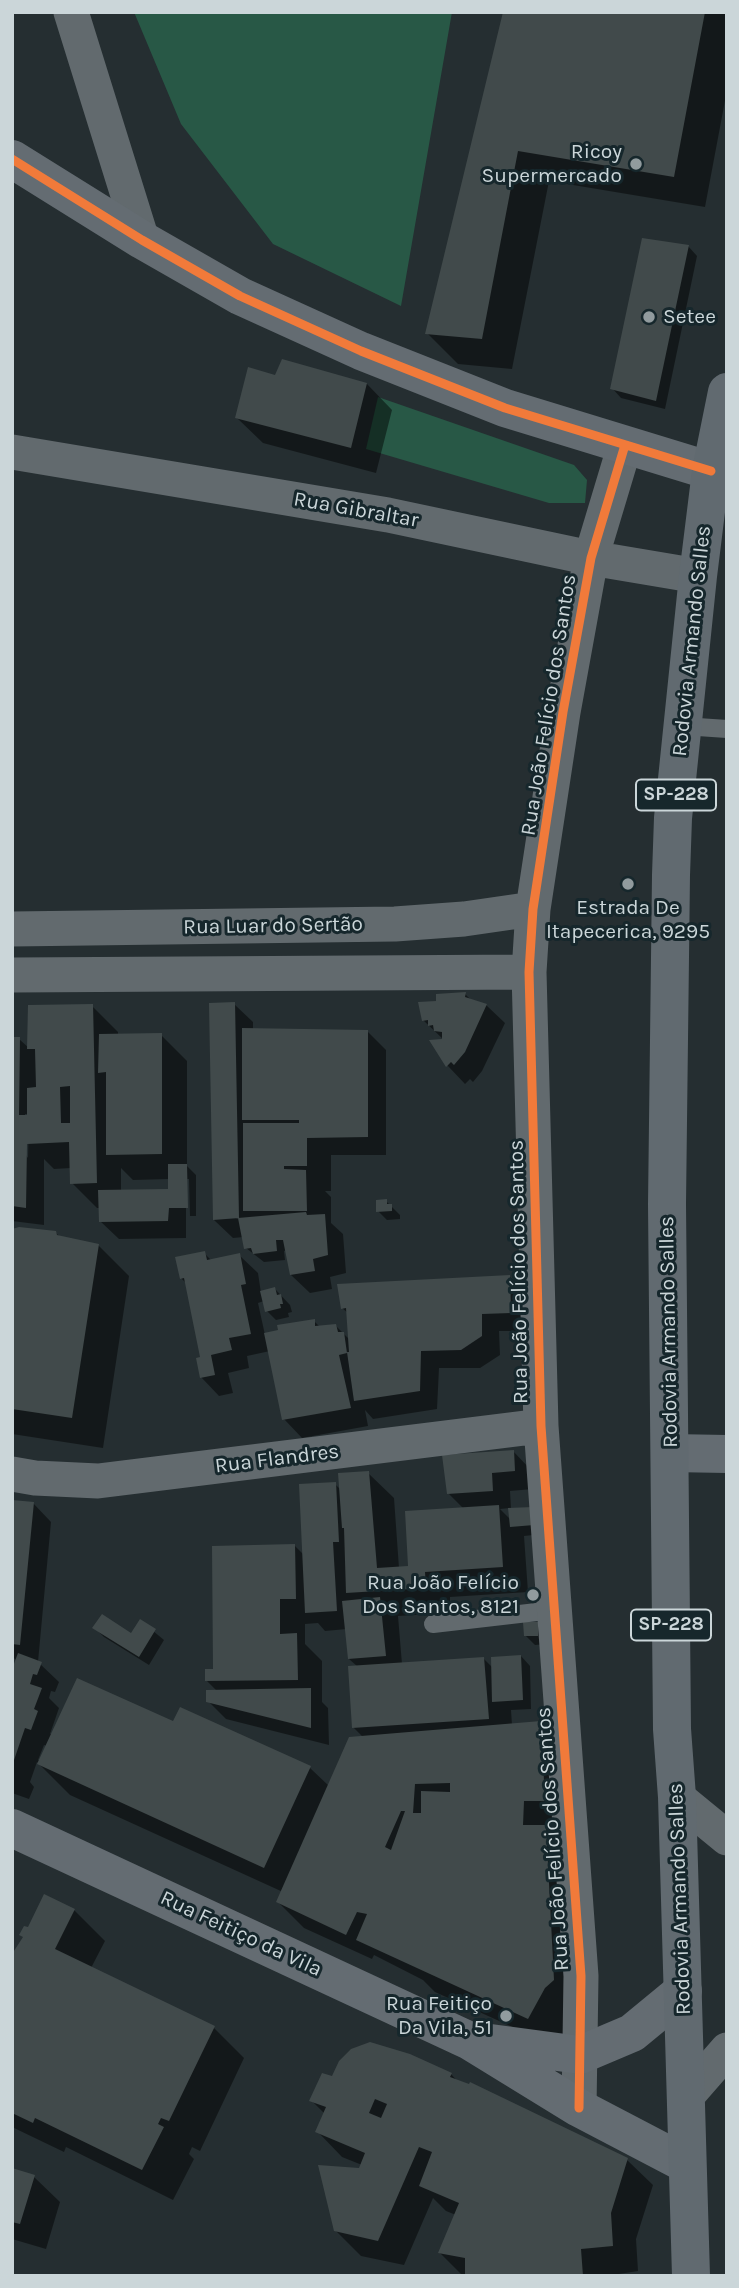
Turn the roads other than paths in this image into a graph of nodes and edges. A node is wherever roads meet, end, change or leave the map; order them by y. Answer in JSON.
{"nodes":[{"id":1,"x":71,"y":12,"type":"edge"},
{"id":2,"x":12,"y":159,"type":"edge"},
{"id":3,"x":142,"y":240,"type":"junction"},
{"id":4,"x":727,"y":392,"type":"edge"},
{"id":5,"x":625,"y":444,"type":"junction"},
{"id":6,"x":12,"y":452,"type":"edge"},
{"id":7,"x":711,"y":471,"type":"junction"},
{"id":8,"x":591,"y":558,"type":"junction"},
{"id":9,"x":698,"y":576,"type":"junction"},
{"id":10,"x":683,"y":726,"type":"junction"},
{"id":11,"x":727,"y":729,"type":"edge"},
{"id":12,"x":533,"y":909,"type":"junction"},
{"id":13,"x":183,"y":928,"type":"junction"},
{"id":14,"x":12,"y":929,"type":"edge"},
{"id":15,"x":189,"y":972,"type":"junction"},
{"id":16,"x":529,"y":972,"type":"junction"},
{"id":17,"x":12,"y":975,"type":"edge"},
{"id":18,"x":541,"y":1426,"type":"junction"},
{"id":19,"x":671,"y":1453,"type":"junction"},
{"id":20,"x":727,"y":1454,"type":"edge"},
{"id":21,"x":12,"y":1474,"type":"edge"},
{"id":22,"x":554,"y":1610,"type":"junction"},
{"id":23,"x":433,"y":1624,"type":"dead end"},
{"id":24,"x":677,"y":1797,"type":"junction"},
{"id":25,"x":12,"y":1828,"type":"edge"},
{"id":26,"x":727,"y":1838,"type":"edge"},
{"id":27,"x":683,"y":1991,"type":"junction"},
{"id":28,"x":470,"y":2040,"type":"junction"},
{"id":29,"x":727,"y":2050,"type":"edge"},
{"id":30,"x":580,"y":2055,"type":"junction"},
{"id":31,"x":686,"y":2097,"type":"junction"},
{"id":32,"x":579,"y":2108,"type":"junction"},
{"id":33,"x":687,"y":2164,"type":"junction"},
{"id":34,"x":691,"y":2276,"type":"edge"}],
"edges":[{"from":1,"to":3,"type":"street"},
{"from":2,"to":3,"type":"street"},
{"from":3,"to":5,"type":"street"},
{"from":4,"to":7,"type":"main road","name":"Rodovia Armando Salles","number":"SP-228"},
{"from":5,"to":7,"type":"street"},
{"from":5,"to":8,"type":"street","name":"Rua João Felício dos Santos"},
{"from":6,"to":8,"type":"street","name":"Rua Gibraltar"},
{"from":7,"to":9,"type":"main road","name":"Rodovia Armando Salles","number":"SP-228"},
{"from":8,"to":9,"type":"street","name":"Rua Gibraltar"},
{"from":8,"to":12,"type":"street","name":"Rua João Felício dos Santos"},
{"from":9,"to":10,"type":"main road","name":"Rodovia Armando Salles","number":"SP-228"},
{"from":10,"to":11,"type":"lane"},
{"from":10,"to":19,"type":"main road","name":"Rodovia Armando Salles","number":"SP-228"},
{"from":12,"to":13,"type":"street","name":"Rua Luar do Sertão"},
{"from":12,"to":16,"type":"street","name":"Rua João Felício dos Santos"},
{"from":13,"to":14,"type":"street","name":"Rua Luar do Sertão"},
{"from":13,"to":15,"type":"street"},
{"from":15,"to":16,"type":"street"},
{"from":15,"to":17,"type":"street"},
{"from":16,"to":18,"type":"street","name":"Rua João Felício dos Santos"},
{"from":18,"to":21,"type":"street","name":"Rua Flandres"},
{"from":18,"to":22,"type":"street","name":"Rua João Felício dos Santos"},
{"from":19,"to":20,"type":"street"},
{"from":19,"to":24,"type":"main road","name":"Rodovia Armando Salles","number":"SP-228"},
{"from":22,"to":23,"type":"lane"},
{"from":22,"to":30,"type":"street","name":"Rua João Felício dos Santos"},
{"from":24,"to":26,"type":"street"},
{"from":24,"to":27,"type":"main road","name":"Rodovia Armando Salles","number":"SP-228"},
{"from":25,"to":28,"type":"street","name":"Rua Feitiço da Vila"},
{"from":27,"to":30,"type":"street"},
{"from":27,"to":31,"type":"main road","name":"Rodovia Armando Salles","number":"SP-228"},
{"from":28,"to":30,"type":"street","name":"Rua Feitiço da Vila"},
{"from":28,"to":32,"type":"street","name":"Rua Feitiço da Vila"},
{"from":29,"to":31,"type":"street"},
{"from":30,"to":32,"type":"street","name":"Rua João Felício dos Santos"},
{"from":31,"to":33,"type":"main road","name":"Rodovia Armando Salles","number":"SP-228"},
{"from":32,"to":33,"type":"street","name":"Rua Feitiço da Vila"},
{"from":33,"to":34,"type":"main road","name":"Rodovia Armando Salles","number":"SP-228"}]}
